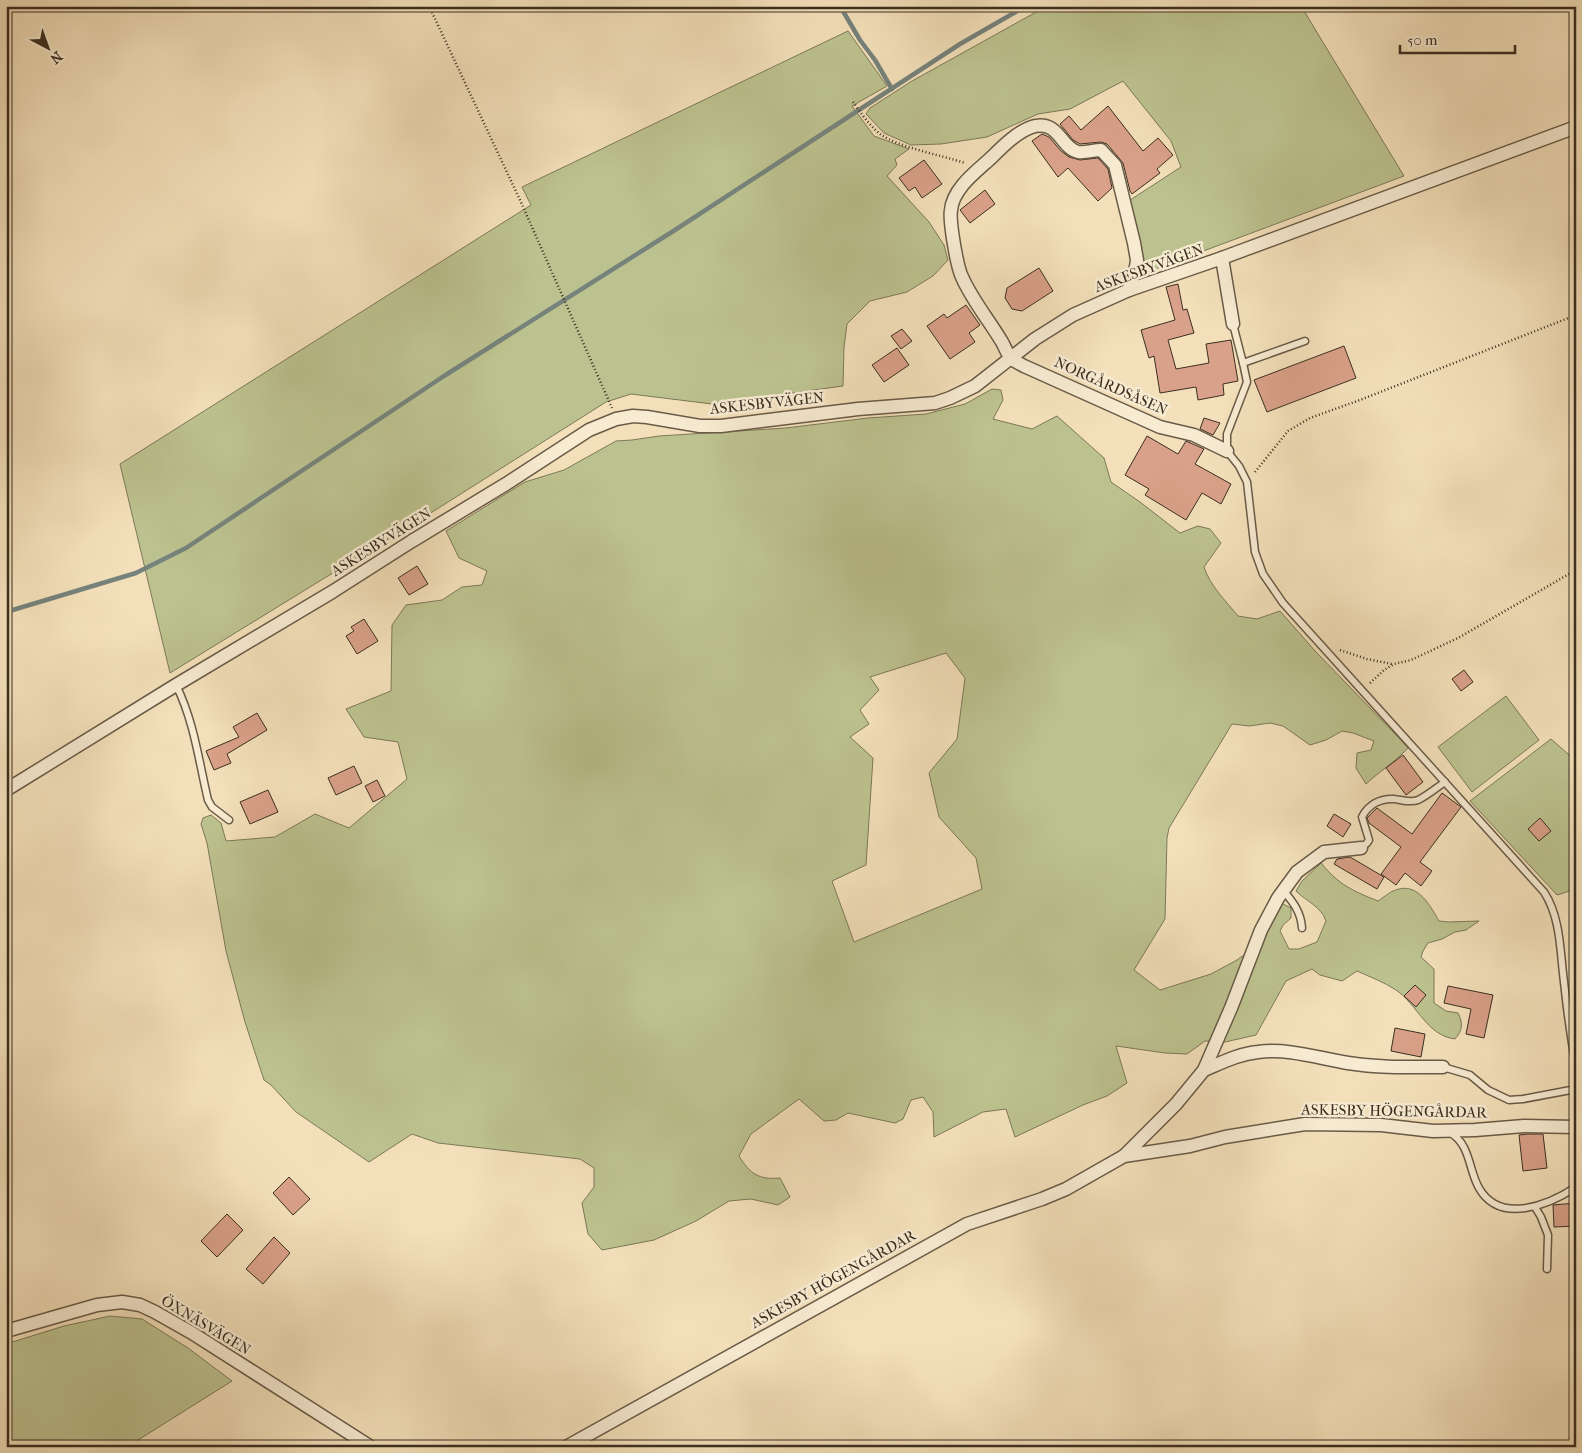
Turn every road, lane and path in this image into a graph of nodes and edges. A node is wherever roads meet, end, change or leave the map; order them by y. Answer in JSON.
{"nodes":[{"id":1,"x":429,"y":6,"type":"edge"},
{"id":2,"x":853,"y":102,"type":"dead end"},
{"id":3,"x":1576,"y":127,"type":"edge"},
{"id":4,"x":981,"y":167,"type":"junction"},
{"id":5,"x":1222,"y":258,"type":"junction"},
{"id":6,"x":1129,"y":290,"type":"junction"},
{"id":7,"x":1576,"y":315,"type":"edge"},
{"id":8,"x":1233,"y":324,"type":"joint"},
{"id":9,"x":1305,"y":341,"type":"dead end"},
{"id":10,"x":1011,"y":358,"type":"junction"},
{"id":11,"x":1243,"y":363,"type":"junction"},
{"id":12,"x":616,"y":419,"type":"junction"},
{"id":13,"x":1227,"y":451,"type":"junction"},
{"id":14,"x":1247,"y":482,"type":"junction"},
{"id":15,"x":1576,"y":570,"type":"edge"},
{"id":16,"x":1323,"y":647,"type":"junction"},
{"id":17,"x":1394,"y":664,"type":"junction"},
{"id":18,"x":176,"y":685,"type":"junction"},
{"id":19,"x":1363,"y":691,"type":"junction"},
{"id":20,"x":1444,"y":782,"type":"junction"},
{"id":21,"x":6,"y":790,"type":"edge"},
{"id":22,"x":229,"y":820,"type":"dead end"},
{"id":23,"x":1361,"y":848,"type":"joint"},
{"id":24,"x":1284,"y":890,"type":"junction"},
{"id":25,"x":1302,"y":928,"type":"dead end"},
{"id":26,"x":1443,"y":1067,"type":"joint"},
{"id":27,"x":1576,"y":1067,"type":"edge"},
{"id":28,"x":1204,"y":1070,"type":"junction"},
{"id":29,"x":1576,"y":1089,"type":"edge"},
{"id":30,"x":1576,"y":1127,"type":"edge"},
{"id":31,"x":1445,"y":1131,"type":"junction"},
{"id":32,"x":1124,"y":1156,"type":"junction"},
{"id":33,"x":1576,"y":1187,"type":"edge"},
{"id":34,"x":1535,"y":1207,"type":"junction"},
{"id":35,"x":1547,"y":1269,"type":"dead end"},
{"id":36,"x":6,"y":1331,"type":"edge"},
{"id":37,"x":371,"y":1447,"type":"edge"},
{"id":38,"x":566,"y":1447,"type":"edge"}],
"edges":[{"from":1,"to":12,"type":"path"},
{"from":2,"to":4,"type":"path"},
{"from":3,"to":5,"type":"street","name":"ASKESBYVÄGEN"},
{"from":4,"to":6,"type":"street"},
{"from":4,"to":10,"type":"street"},
{"from":5,"to":6,"type":"street","name":"ASKESBYVÄGEN"},
{"from":5,"to":8,"type":"street"},
{"from":6,"to":10,"type":"street","name":"ASKESBYVÄGEN"},
{"from":7,"to":14,"type":"path"},
{"from":8,"to":11,"type":"lane"},
{"from":9,"to":11,"type":"lane"},
{"from":10,"to":12,"type":"street","name":"ASKESBYVÄGEN"},
{"from":10,"to":13,"type":"street","name":"NORGÅRDSÅSEN"},
{"from":11,"to":13,"type":"lane"},
{"from":12,"to":18,"type":"street","name":"ASKESBYVÄGEN"},
{"from":13,"to":14,"type":"lane"},
{"from":14,"to":16,"type":"lane"},
{"from":15,"to":17,"type":"path"},
{"from":16,"to":17,"type":"path"},
{"from":16,"to":19,"type":"lane"},
{"from":17,"to":19,"type":"path"},
{"from":18,"to":21,"type":"street","name":"ASKESBYVÄGEN"},
{"from":18,"to":22,"type":"lane"},
{"from":19,"to":20,"type":"lane"},
{"from":20,"to":23,"type":"lane"},
{"from":20,"to":27,"type":"lane"},
{"from":23,"to":24,"type":"street","name":"ASKESBY HÖGENGÅRDAR"},
{"from":24,"to":25,"type":"lane"},
{"from":24,"to":28,"type":"street","name":"ASKESBY HÖGENGÅRDAR"},
{"from":26,"to":28,"type":"street","name":"ASKESBY HÖGENGÅRDAR"},
{"from":26,"to":29,"type":"lane"},
{"from":28,"to":32,"type":"street","name":"ASKESBY HÖGENGÅRDAR"},
{"from":30,"to":31,"type":"street","name":"ASKESBY HÖGENGÅRDAR"},
{"from":31,"to":32,"type":"street","name":"ASKESBY HÖGENGÅRDAR"},
{"from":31,"to":34,"type":"lane"},
{"from":32,"to":38,"type":"street","name":"ASKESBY HÖGENGÅRDAR"},
{"from":33,"to":34,"type":"lane"},
{"from":34,"to":35,"type":"lane"},
{"from":36,"to":37,"type":"street","name":"ÖXNÄSVÄGEN"}]}
